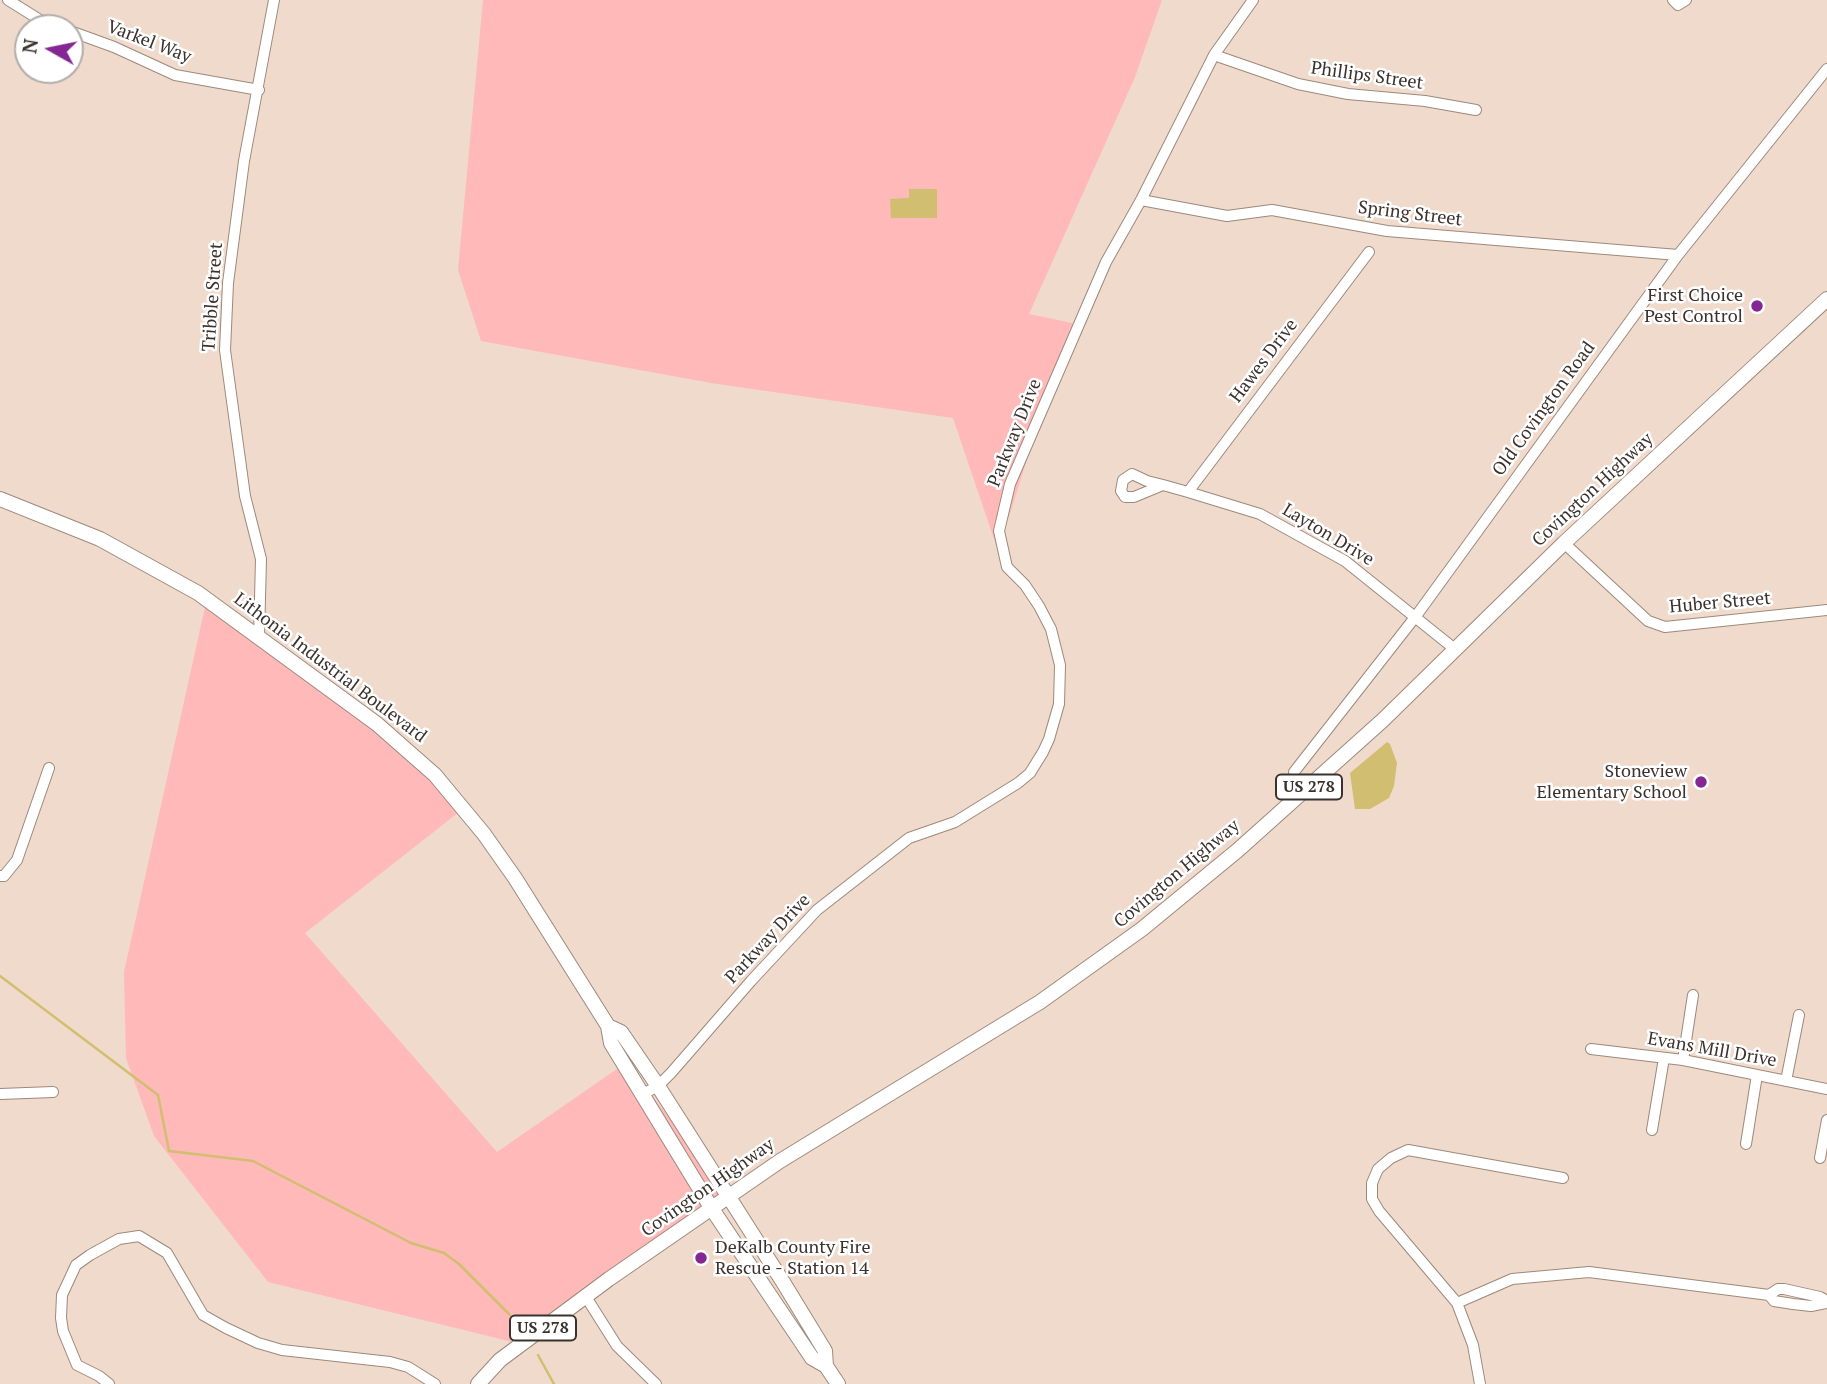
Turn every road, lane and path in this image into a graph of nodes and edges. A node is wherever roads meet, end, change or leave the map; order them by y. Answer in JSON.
{"nodes":[{"id":1,"x":8,"y":0,"type":"edge"},
{"id":2,"x":274,"y":0,"type":"edge"},
{"id":3,"x":1253,"y":0,"type":"edge"},
{"id":4,"x":1673,"y":0,"type":"edge"},
{"id":5,"x":1686,"y":0,"type":"edge"},
{"id":6,"x":30,"y":14,"type":"edge"},
{"id":7,"x":84,"y":36,"type":"edge"},
{"id":8,"x":1214,"y":55,"type":"junction"},
{"id":9,"x":1827,"y":69,"type":"edge"},
{"id":10,"x":258,"y":90,"type":"junction"},
{"id":11,"x":1476,"y":110,"type":"dead end"},
{"id":12,"x":1141,"y":200,"type":"junction"},
{"id":13,"x":1368,"y":252,"type":"dead end"},
{"id":14,"x":1678,"y":255,"type":"junction"},
{"id":15,"x":1827,"y":299,"type":"edge"},
{"id":16,"x":1163,"y":485,"type":"dead end"},
{"id":17,"x":1188,"y":492,"type":"junction"},
{"id":18,"x":0,"y":499,"type":"edge"},
{"id":19,"x":1564,"y":543,"type":"junction"},
{"id":20,"x":1827,"y":610,"type":"edge"},
{"id":21,"x":1416,"y":616,"type":"junction"},
{"id":22,"x":259,"y":638,"type":"junction"},
{"id":23,"x":1456,"y":650,"type":"junction"},
{"id":24,"x":49,"y":768,"type":"dead end"},
{"id":25,"x":1294,"y":772,"type":"dead end"},
{"id":26,"x":0,"y":876,"type":"edge"},
{"id":27,"x":1693,"y":995,"type":"dead end"},
{"id":28,"x":1798,"y":1015,"type":"dead end"},
{"id":29,"x":608,"y":1026,"type":"junction"},
{"id":30,"x":1591,"y":1049,"type":"dead end"},
{"id":31,"x":1664,"y":1058,"type":"junction"},
{"id":32,"x":1683,"y":1060,"type":"junction"},
{"id":33,"x":1757,"y":1075,"type":"junction"},
{"id":34,"x":1786,"y":1081,"type":"junction"},
{"id":35,"x":658,"y":1086,"type":"junction"},
{"id":36,"x":1827,"y":1089,"type":"edge"},
{"id":37,"x":53,"y":1092,"type":"dead end"},
{"id":38,"x":0,"y":1094,"type":"edge"},
{"id":39,"x":643,"y":1094,"type":"junction"},
{"id":40,"x":1827,"y":1120,"type":"edge"},
{"id":41,"x":1652,"y":1130,"type":"dead end"},
{"id":42,"x":1746,"y":1144,"type":"dead end"},
{"id":43,"x":1821,"y":1158,"type":"dead end"},
{"id":44,"x":1563,"y":1178,"type":"dead end"},
{"id":45,"x":728,"y":1197,"type":"junction"},
{"id":46,"x":712,"y":1209,"type":"junction"},
{"id":47,"x":586,"y":1297,"type":"junction"},
{"id":48,"x":1827,"y":1302,"type":"edge"},
{"id":49,"x":1457,"y":1303,"type":"junction"},
{"id":50,"x":826,"y":1366,"type":"junction"},
{"id":51,"x":109,"y":1384,"type":"edge"},
{"id":52,"x":435,"y":1384,"type":"edge"},
{"id":53,"x":478,"y":1384,"type":"edge"},
{"id":54,"x":656,"y":1384,"type":"edge"},
{"id":55,"x":838,"y":1384,"type":"edge"},
{"id":56,"x":1480,"y":1384,"type":"edge"}],
"edges":[{"from":1,"to":6,"type":"street"},
{"from":2,"to":10,"type":"street","name":"Tribble Street"},
{"from":3,"to":8,"type":"street","name":"Parkway Drive"},
{"from":4,"to":5,"type":"street"},
{"from":7,"to":10,"type":"street","name":"Varkel Way"},
{"from":8,"to":11,"type":"street","name":"Phillips Street"},
{"from":8,"to":12,"type":"street","name":"Parkway Drive"},
{"from":9,"to":14,"type":"street","name":"Old Covington Road"},
{"from":10,"to":22,"type":"street","name":"Tribble Street"},
{"from":12,"to":14,"type":"street","name":"Spring Street"},
{"from":12,"to":35,"type":"street","name":"Parkway Drive"},
{"from":13,"to":17,"type":"street","name":"Hawes Drive"},
{"from":14,"to":21,"type":"street","name":"Old Covington Road"},
{"from":15,"to":19,"type":"main road","name":"Covington Highway","number":"US 278"},
{"from":16,"to":17,"type":"street","name":"Layton Drive"},
{"from":17,"to":21,"type":"street","name":"Layton Drive"},
{"from":18,"to":22,"type":"main road","name":"Lithonia Industrial Boulevard"},
{"from":19,"to":20,"type":"street","name":"Huber Street"},
{"from":19,"to":23,"type":"main road","name":"Covington Highway","number":"US 278"},
{"from":21,"to":23,"type":"street","name":"Layton Drive"},
{"from":21,"to":25,"type":"street","name":"Old Covington Road"},
{"from":22,"to":29,"type":"main road","name":"Lithonia Industrial Boulevard"},
{"from":23,"to":45,"type":"main road","name":"Covington Highway","number":"US 278"},
{"from":24,"to":26,"type":"street"},
{"from":27,"to":32,"type":"street"},
{"from":28,"to":34,"type":"street"},
{"from":29,"to":35,"type":"main road","name":"Lithonia Industrial Boulevard"},
{"from":29,"to":39,"type":"main road","name":"Lithonia Industrial Boulevard"},
{"from":30,"to":31,"type":"street","name":"Evans Mill Drive"},
{"from":31,"to":32,"type":"street","name":"Evans Mill Drive"},
{"from":31,"to":41,"type":"street"},
{"from":32,"to":33,"type":"street","name":"Evans Mill Drive"},
{"from":33,"to":34,"type":"street","name":"Evans Mill Drive"},
{"from":33,"to":42,"type":"street"},
{"from":34,"to":36,"type":"street","name":"Evans Mill Drive"},
{"from":35,"to":39,"type":"street","name":"Parkway Drive"},
{"from":35,"to":45,"type":"main road","name":"Lithonia Industrial Boulevard"},
{"from":37,"to":38,"type":"street"},
{"from":39,"to":46,"type":"main road","name":"Lithonia Industrial Boulevard"},
{"from":40,"to":43,"type":"street"},
{"from":44,"to":49,"type":"street"},
{"from":45,"to":46,"type":"main road","name":"Covington Highway","number":"US 278"},
{"from":45,"to":50,"type":"main road","name":"Lithonia Industrial Boulevard"},
{"from":46,"to":47,"type":"main road","name":"Covington Highway","number":"US 278"},
{"from":46,"to":50,"type":"main road","name":"Lithonia Industrial Boulevard"},
{"from":47,"to":53,"type":"main road","name":"Covington Highway","number":"US 278"},
{"from":47,"to":54,"type":"street"},
{"from":48,"to":49,"type":"street"},
{"from":49,"to":56,"type":"street"},
{"from":50,"to":55,"type":"main road","name":"Lithonia Industrial Boulevard"},
{"from":51,"to":52,"type":"street"}]}
